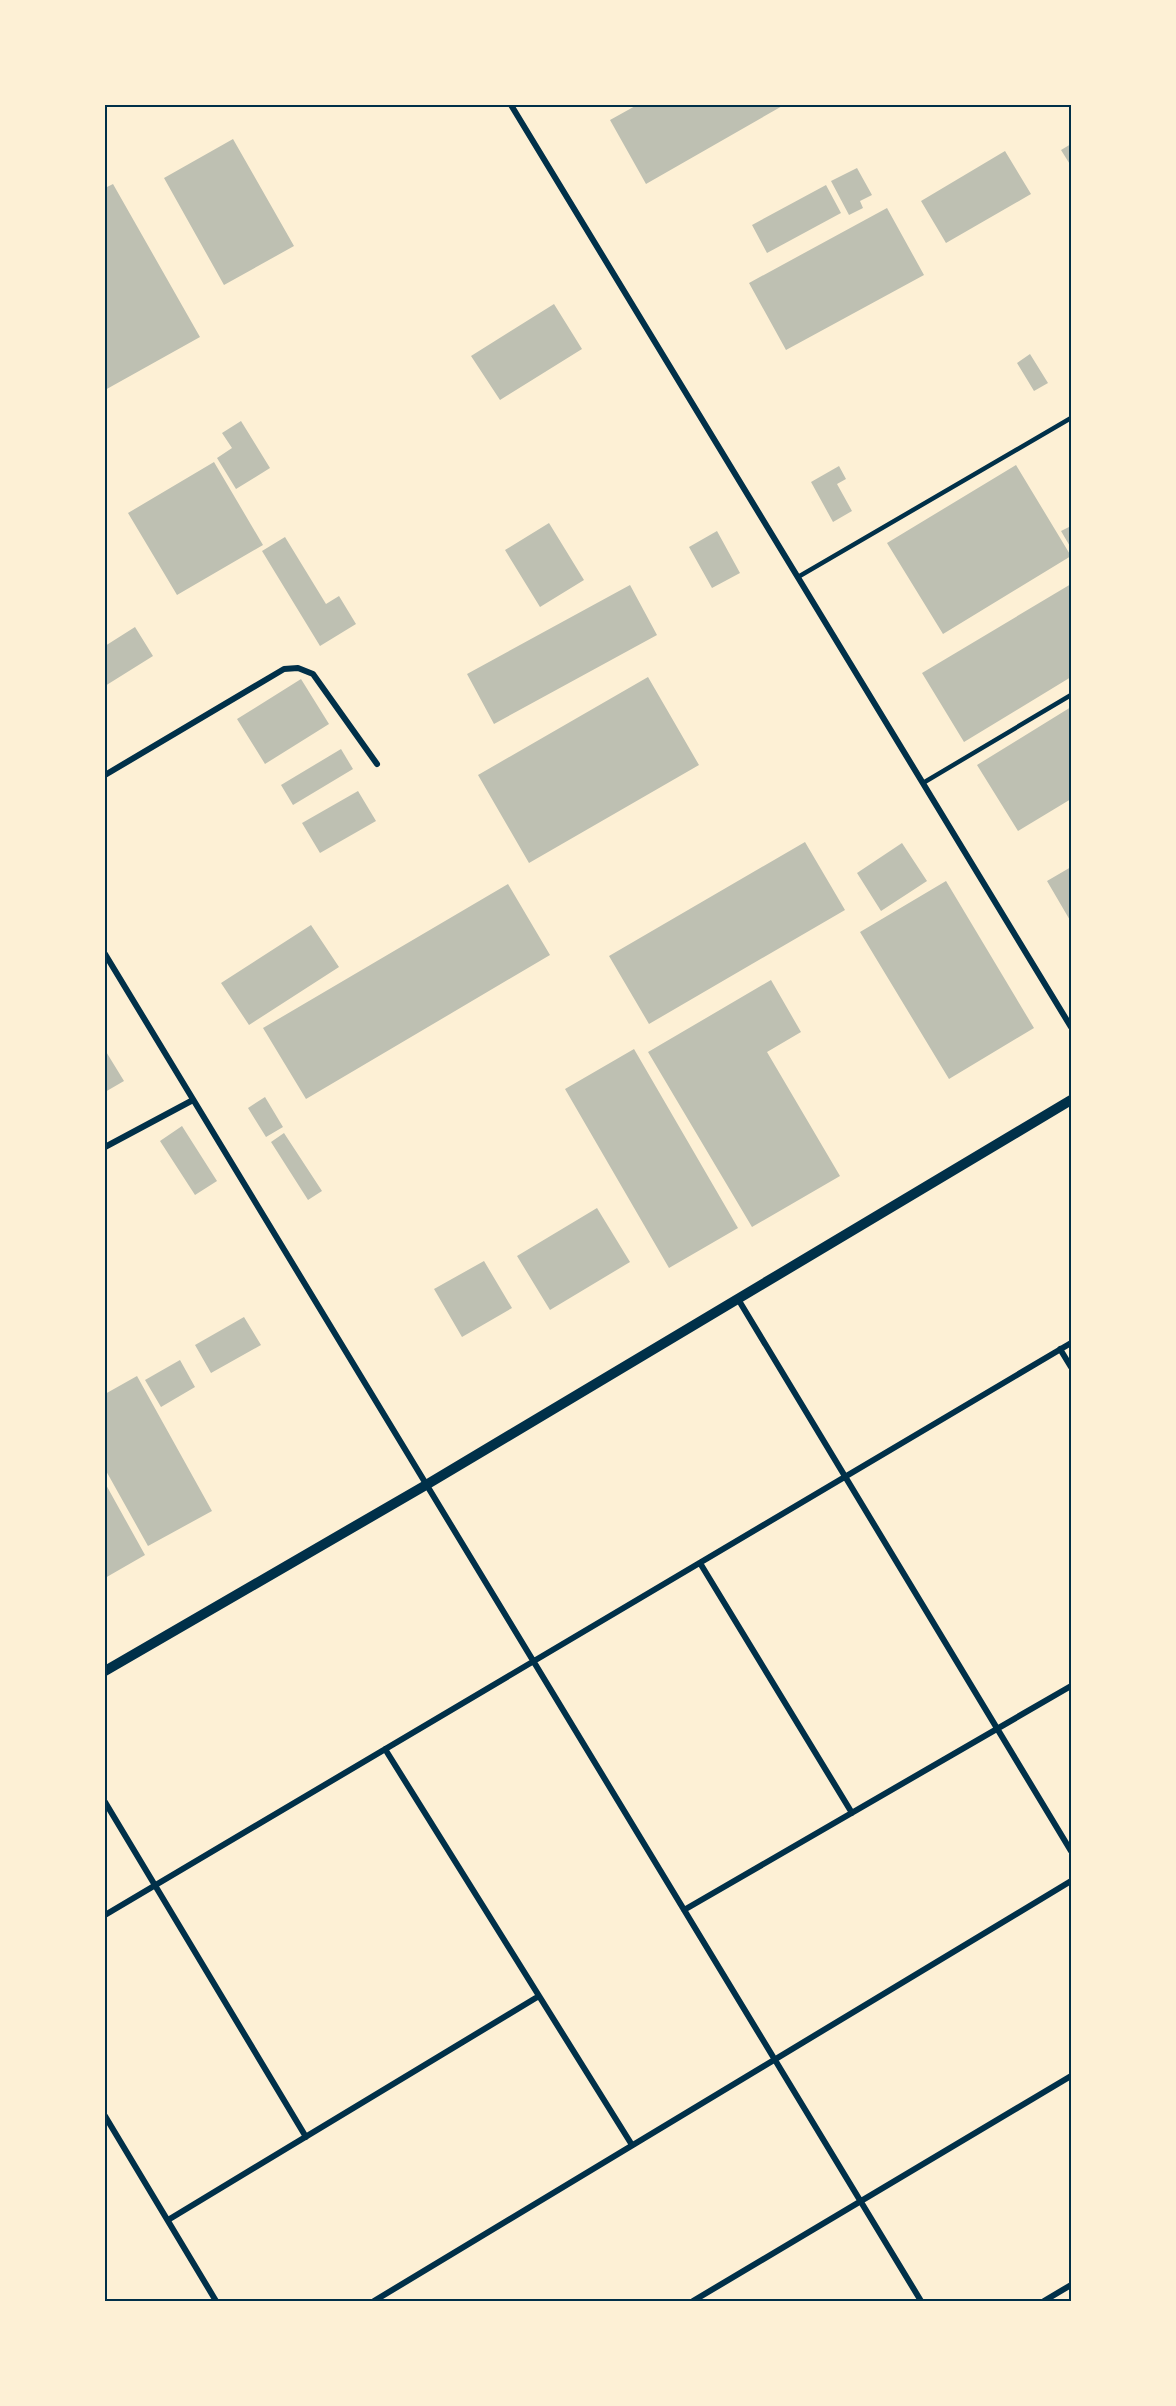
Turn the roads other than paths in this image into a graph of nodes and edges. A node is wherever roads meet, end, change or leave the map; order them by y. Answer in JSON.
{"nodes":[{"id":1,"x":511,"y":105,"type":"edge"},
{"id":2,"x":1071,"y":418,"type":"edge"},
{"id":3,"x":798,"y":577,"type":"junction"},
{"id":4,"x":1071,"y":695,"type":"edge"},
{"id":5,"x":377,"y":764,"type":"dead end"},
{"id":6,"x":105,"y":775,"type":"edge"},
{"id":7,"x":923,"y":783,"type":"junction"},
{"id":8,"x":105,"y":954,"type":"edge"},
{"id":9,"x":1071,"y":1028,"type":"edge"},
{"id":10,"x":193,"y":1100,"type":"junction"},
{"id":11,"x":1071,"y":1100,"type":"edge"},
{"id":12,"x":105,"y":1147,"type":"edge"},
{"id":13,"x":738,"y":1299,"type":"junction"},
{"id":14,"x":1071,"y":1343,"type":"edge"},
{"id":15,"x":1060,"y":1349,"type":"junction"},
{"id":16,"x":1071,"y":1367,"type":"edge"},
{"id":17,"x":845,"y":1477,"type":"junction"},
{"id":18,"x":426,"y":1485,"type":"junction"},
{"id":19,"x":699,"y":1563,"type":"junction"},
{"id":20,"x":533,"y":1661,"type":"junction"},
{"id":21,"x":105,"y":1671,"type":"edge"},
{"id":22,"x":1071,"y":1686,"type":"edge"},
{"id":23,"x":997,"y":1728,"type":"junction"},
{"id":24,"x":385,"y":1749,"type":"junction"},
{"id":25,"x":105,"y":1802,"type":"edge"},
{"id":26,"x":852,"y":1813,"type":"junction"},
{"id":27,"x":1071,"y":1851,"type":"edge"},
{"id":28,"x":1071,"y":1881,"type":"edge"},
{"id":29,"x":155,"y":1886,"type":"junction"},
{"id":30,"x":684,"y":1910,"type":"junction"},
{"id":31,"x":105,"y":1915,"type":"edge"},
{"id":32,"x":539,"y":1996,"type":"junction"},
{"id":33,"x":775,"y":2060,"type":"junction"},
{"id":34,"x":1071,"y":2076,"type":"edge"},
{"id":35,"x":105,"y":2116,"type":"edge"},
{"id":36,"x":306,"y":2137,"type":"junction"},
{"id":37,"x":632,"y":2145,"type":"junction"},
{"id":38,"x":860,"y":2200,"type":"junction"},
{"id":39,"x":168,"y":2220,"type":"junction"},
{"id":40,"x":1071,"y":2285,"type":"edge"},
{"id":41,"x":216,"y":2301,"type":"edge"},
{"id":42,"x":374,"y":2301,"type":"edge"},
{"id":43,"x":693,"y":2301,"type":"edge"},
{"id":44,"x":921,"y":2301,"type":"edge"},
{"id":45,"x":1044,"y":2301,"type":"edge"}],
"edges":[{"from":1,"to":3,"type":"street"},
{"from":2,"to":3,"type":"lane"},
{"from":3,"to":7,"type":"street"},
{"from":4,"to":7,"type":"lane"},
{"from":5,"to":6,"type":"street"},
{"from":7,"to":9,"type":"street"},
{"from":8,"to":10,"type":"street"},
{"from":10,"to":12,"type":"street"},
{"from":10,"to":18,"type":"street"},
{"from":11,"to":13,"type":"street"},
{"from":13,"to":17,"type":"street"},
{"from":13,"to":18,"type":"street"},
{"from":14,"to":15,"type":"street"},
{"from":15,"to":16,"type":"street"},
{"from":15,"to":17,"type":"street"},
{"from":17,"to":19,"type":"street"},
{"from":17,"to":23,"type":"street"},
{"from":18,"to":20,"type":"street"},
{"from":18,"to":21,"type":"street"},
{"from":19,"to":20,"type":"street"},
{"from":19,"to":26,"type":"street"},
{"from":20,"to":24,"type":"street"},
{"from":20,"to":30,"type":"street"},
{"from":22,"to":23,"type":"street"},
{"from":23,"to":26,"type":"street"},
{"from":23,"to":27,"type":"street"},
{"from":24,"to":29,"type":"street"},
{"from":24,"to":32,"type":"street"},
{"from":25,"to":29,"type":"street"},
{"from":26,"to":30,"type":"street"},
{"from":28,"to":33,"type":"street"},
{"from":29,"to":31,"type":"street"},
{"from":29,"to":36,"type":"street"},
{"from":30,"to":33,"type":"street"},
{"from":32,"to":36,"type":"street"},
{"from":32,"to":37,"type":"street"},
{"from":33,"to":37,"type":"street"},
{"from":33,"to":38,"type":"street"},
{"from":34,"to":38,"type":"street"},
{"from":35,"to":39,"type":"street"},
{"from":36,"to":39,"type":"street"},
{"from":37,"to":42,"type":"street"},
{"from":38,"to":43,"type":"street"},
{"from":38,"to":44,"type":"street"},
{"from":39,"to":41,"type":"street"},
{"from":40,"to":45,"type":"street"}]}
